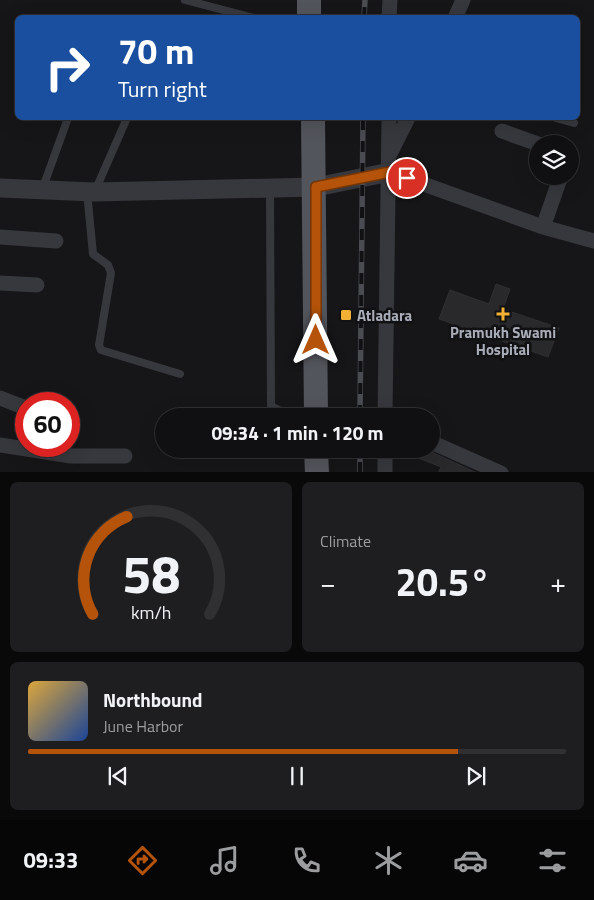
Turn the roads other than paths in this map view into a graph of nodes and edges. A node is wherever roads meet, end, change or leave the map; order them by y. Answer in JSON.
{"nodes":[{"id":1,"x":185,"y":0,"type":"edge"},
{"id":2,"x":309,"y":0,"type":"edge"},
{"id":3,"x":390,"y":0,"type":"edge"},
{"id":4,"x":463,"y":0,"type":"edge"},
{"id":5,"x":242,"y":15,"type":"edge"},
{"id":6,"x":309,"y":15,"type":"edge"},
{"id":7,"x":389,"y":15,"type":"edge"},
{"id":8,"x":456,"y":15,"type":"edge"},
{"id":9,"x":67,"y":120,"type":"edge"},
{"id":10,"x":126,"y":120,"type":"edge"},
{"id":11,"x":313,"y":120,"type":"edge"},
{"id":12,"x":389,"y":120,"type":"edge"},
{"id":13,"x":407,"y":120,"type":"edge"},
{"id":14,"x":563,"y":120,"type":"edge"},
{"id":15,"x":574,"y":123,"type":"dead end"},
{"id":16,"x":502,"y":131,"type":"dead end"},
{"id":17,"x":529,"y":141,"type":"edge"},
{"id":18,"x":389,"y":165,"type":"junction"},
{"id":19,"x":558,"y":185,"type":"edge"},
{"id":20,"x":316,"y":187,"type":"junction"},
{"id":21,"x":0,"y":188,"type":"edge"},
{"id":22,"x":270,"y":188,"type":"junction"},
{"id":23,"x":42,"y":190,"type":"junction"},
{"id":24,"x":90,"y":192,"type":"junction"},
{"id":25,"x":543,"y":227,"type":"junction"},
{"id":26,"x":0,"y":237,"type":"edge"},
{"id":27,"x":56,"y":241,"type":"dead end"},
{"id":28,"x":594,"y":241,"type":"edge"},
{"id":29,"x":0,"y":283,"type":"edge"},
{"id":30,"x":38,"y":285,"type":"dead end"},
{"id":31,"x":180,"y":374,"type":"dead end"},
{"id":32,"x":0,"y":398,"type":"edge"},
{"id":33,"x":15,"y":404,"type":"edge"},
{"id":34,"x":275,"y":408,"type":"edge"},
{"id":35,"x":316,"y":408,"type":"edge"},
{"id":36,"x":386,"y":408,"type":"edge"},
{"id":37,"x":0,"y":445,"type":"edge"},
{"id":38,"x":15,"y":446,"type":"edge"},
{"id":39,"x":440,"y":446,"type":"edge"},
{"id":40,"x":80,"y":456,"type":"edge"},
{"id":41,"x":125,"y":456,"type":"dead end"},
{"id":42,"x":316,"y":458,"type":"edge"},
{"id":43,"x":385,"y":458,"type":"edge"},
{"id":44,"x":316,"y":472,"type":"edge"},
{"id":45,"x":385,"y":472,"type":"edge"},
{"id":46,"x":501,"y":472,"type":"edge"}],
"edges":[{"from":1,"to":5,"type":"lane"},
{"from":2,"to":6,"type":"main road"},
{"from":3,"to":7,"type":"street"},
{"from":4,"to":8,"type":"street"},
{"from":9,"to":23,"type":"lane"},
{"from":10,"to":24,"type":"lane"},
{"from":11,"to":20,"type":"main road"},
{"from":12,"to":18,"type":"street"},
{"from":13,"to":18,"type":"street"},
{"from":14,"to":15,"type":"lane"},
{"from":16,"to":17,"type":"street"},
{"from":18,"to":20,"type":"street"},
{"from":18,"to":25,"type":"street"},
{"from":18,"to":36,"type":"street"},
{"from":19,"to":25,"type":"street"},
{"from":20,"to":22,"type":"street"},
{"from":20,"to":35,"type":"main road"},
{"from":21,"to":23,"type":"street"},
{"from":22,"to":24,"type":"street"},
{"from":22,"to":34,"type":"lane"},
{"from":23,"to":24,"type":"street"},
{"from":24,"to":31,"type":"lane"},
{"from":25,"to":28,"type":"street"},
{"from":26,"to":27,"type":"street"},
{"from":29,"to":30,"type":"street"},
{"from":32,"to":33,"type":"street"},
{"from":37,"to":38,"type":"street"},
{"from":39,"to":46,"type":"street"},
{"from":40,"to":41,"type":"street"},
{"from":42,"to":44,"type":"main road"},
{"from":43,"to":45,"type":"street"}]}
